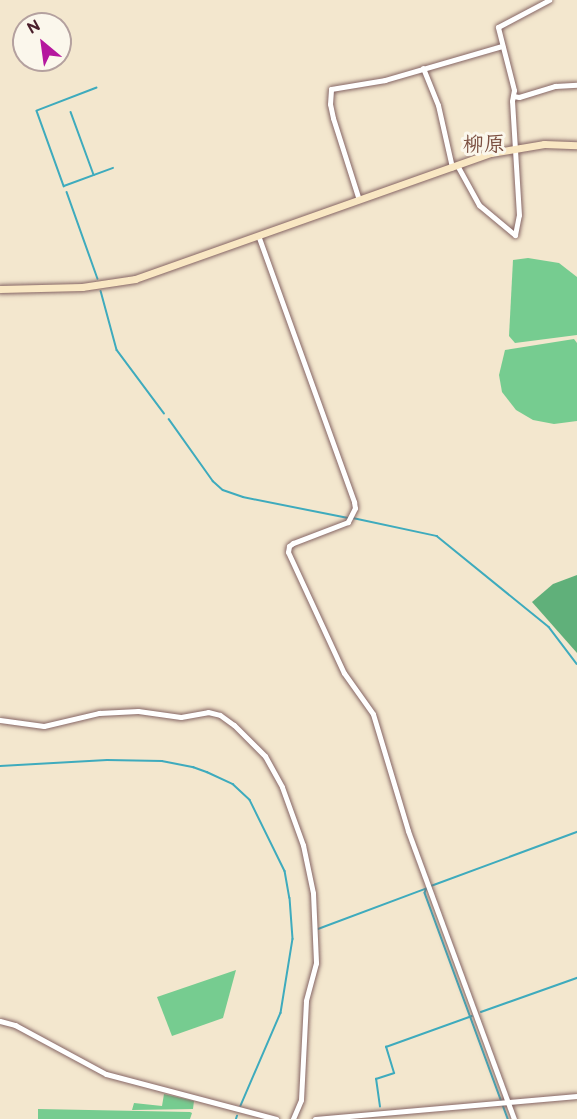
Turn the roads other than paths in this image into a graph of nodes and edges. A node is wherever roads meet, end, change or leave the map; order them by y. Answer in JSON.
{"nodes":[{"id":1,"x":549,"y":0,"type":"edge"},
{"id":2,"x":502,"y":46,"type":"junction"},
{"id":3,"x":423,"y":68,"type":"junction"},
{"id":4,"x":577,"y":85,"type":"edge"},
{"id":5,"x":513,"y":96,"type":"junction"},
{"id":6,"x":577,"y":145,"type":"edge"},
{"id":7,"x":515,"y":147,"type":"junction"},
{"id":8,"x":454,"y":166,"type":"junction"},
{"id":9,"x":359,"y":200,"type":"junction"},
{"id":10,"x":258,"y":235,"type":"junction"},
{"id":11,"x":0,"y":289,"type":"edge"},
{"id":12,"x":0,"y":720,"type":"edge"},
{"id":13,"x":0,"y":1021,"type":"edge"},
{"id":14,"x":577,"y":1096,"type":"edge"},
{"id":15,"x":507,"y":1103,"type":"junction"},
{"id":16,"x":276,"y":1119,"type":"edge"},
{"id":17,"x":292,"y":1119,"type":"edge"},
{"id":18,"x":315,"y":1119,"type":"edge"},
{"id":19,"x":514,"y":1119,"type":"edge"}],
"edges":[{"from":1,"to":2,"type":"street"},
{"from":2,"to":3,"type":"street"},
{"from":2,"to":5,"type":"street"},
{"from":3,"to":8,"type":"street"},
{"from":3,"to":9,"type":"street"},
{"from":4,"to":5,"type":"street"},
{"from":5,"to":7,"type":"street"},
{"from":6,"to":7,"type":"street"},
{"from":7,"to":8,"type":"street"},
{"from":7,"to":8,"type":"street"},
{"from":8,"to":9,"type":"street"},
{"from":9,"to":10,"type":"street"},
{"from":10,"to":11,"type":"street"},
{"from":10,"to":15,"type":"street"},
{"from":12,"to":17,"type":"street"},
{"from":13,"to":16,"type":"street"},
{"from":14,"to":15,"type":"street"},
{"from":15,"to":18,"type":"street"},
{"from":15,"to":19,"type":"street"}]}
